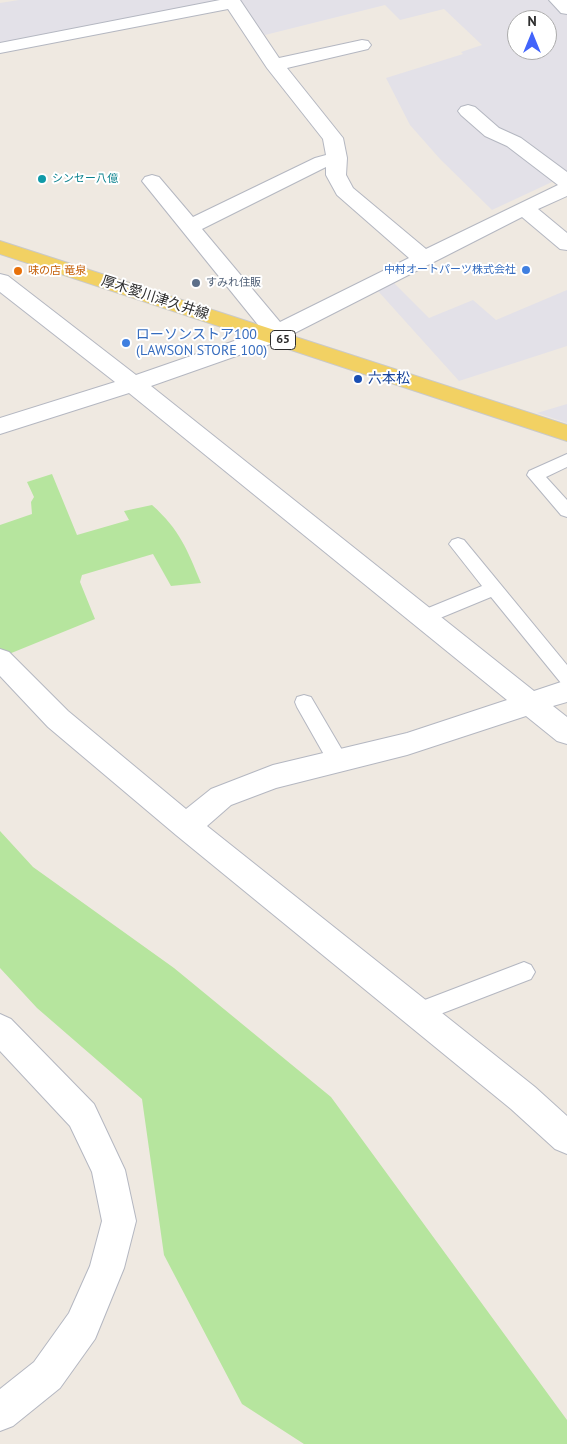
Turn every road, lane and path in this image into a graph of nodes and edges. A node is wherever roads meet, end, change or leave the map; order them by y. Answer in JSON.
{"nodes":[{"id":1,"x":558,"y":0,"type":"edge"},
{"id":2,"x":232,"y":2,"type":"edge"},
{"id":3,"x":567,"y":9,"type":"edge"},
{"id":4,"x":362,"y":45,"type":"dead end"},
{"id":5,"x":0,"y":48,"type":"edge"},
{"id":6,"x":274,"y":64,"type":"junction"},
{"id":7,"x":468,"y":111,"type":"dead end"},
{"id":8,"x":336,"y":158,"type":"junction"},
{"id":9,"x":152,"y":181,"type":"dead end"},
{"id":10,"x":567,"y":182,"type":"edge"},
{"id":11,"x":567,"y":188,"type":"edge"},
{"id":12,"x":524,"y":208,"type":"junction"},
{"id":13,"x":190,"y":227,"type":"junction"},
{"id":14,"x":567,"y":244,"type":"edge"},
{"id":15,"x":0,"y":247,"type":"edge"},
{"id":16,"x":424,"y":259,"type":"junction"},
{"id":17,"x":0,"y":281,"type":"edge"},
{"id":18,"x":274,"y":335,"type":"junction"},
{"id":19,"x":133,"y":384,"type":"junction"},
{"id":20,"x":0,"y":426,"type":"edge"},
{"id":21,"x":567,"y":433,"type":"edge"},
{"id":22,"x":567,"y":460,"type":"edge"},
{"id":23,"x":567,"y":511,"type":"edge"},
{"id":24,"x":458,"y":544,"type":"dead end"},
{"id":25,"x":494,"y":588,"type":"junction"},
{"id":26,"x":422,"y":618,"type":"junction"},
{"id":27,"x":0,"y":659,"type":"edge"},
{"id":28,"x":567,"y":678,"type":"edge"},
{"id":29,"x":567,"y":691,"type":"edge"},
{"id":30,"x":304,"y":702,"type":"dead end"},
{"id":31,"x":530,"y":703,"type":"junction"},
{"id":32,"x":567,"y":733,"type":"edge"},
{"id":33,"x":338,"y":761,"type":"junction"},
{"id":34,"x":186,"y":826,"type":"junction"},
{"id":35,"x":524,"y":972,"type":"dead end"},
{"id":36,"x":417,"y":1012,"type":"junction"},
{"id":37,"x":0,"y":1029,"type":"edge"},
{"id":38,"x":567,"y":1138,"type":"edge"},
{"id":39,"x":0,"y":1414,"type":"edge"}],
"edges":[{"from":1,"to":3,"type":"street"},
{"from":2,"to":5,"type":"street"},
{"from":2,"to":6,"type":"street"},
{"from":4,"to":6,"type":"street"},
{"from":6,"to":8,"type":"street"},
{"from":7,"to":10,"type":"street"},
{"from":8,"to":13,"type":"street"},
{"from":8,"to":16,"type":"street"},
{"from":9,"to":13,"type":"street"},
{"from":11,"to":12,"type":"street"},
{"from":12,"to":14,"type":"street"},
{"from":12,"to":16,"type":"street"},
{"from":13,"to":18,"type":"street"},
{"from":15,"to":18,"type":"main road","name":"厚木愛川津久井線","number":"65"},
{"from":16,"to":18,"type":"street"},
{"from":17,"to":19,"type":"street"},
{"from":18,"to":19,"type":"street"},
{"from":18,"to":21,"type":"main road","name":"厚木愛川津久井線","number":"65"},
{"from":19,"to":20,"type":"street"},
{"from":19,"to":26,"type":"street"},
{"from":22,"to":23,"type":"lane"},
{"from":24,"to":25,"type":"lane"},
{"from":25,"to":26,"type":"lane"},
{"from":25,"to":28,"type":"lane"},
{"from":26,"to":31,"type":"street"},
{"from":27,"to":34,"type":"street"},
{"from":29,"to":31,"type":"street"},
{"from":30,"to":33,"type":"lane"},
{"from":31,"to":32,"type":"street"},
{"from":31,"to":33,"type":"street"},
{"from":33,"to":34,"type":"street"},
{"from":34,"to":36,"type":"street"},
{"from":35,"to":36,"type":"lane"},
{"from":36,"to":38,"type":"street"},
{"from":37,"to":39,"type":"street"}]}
